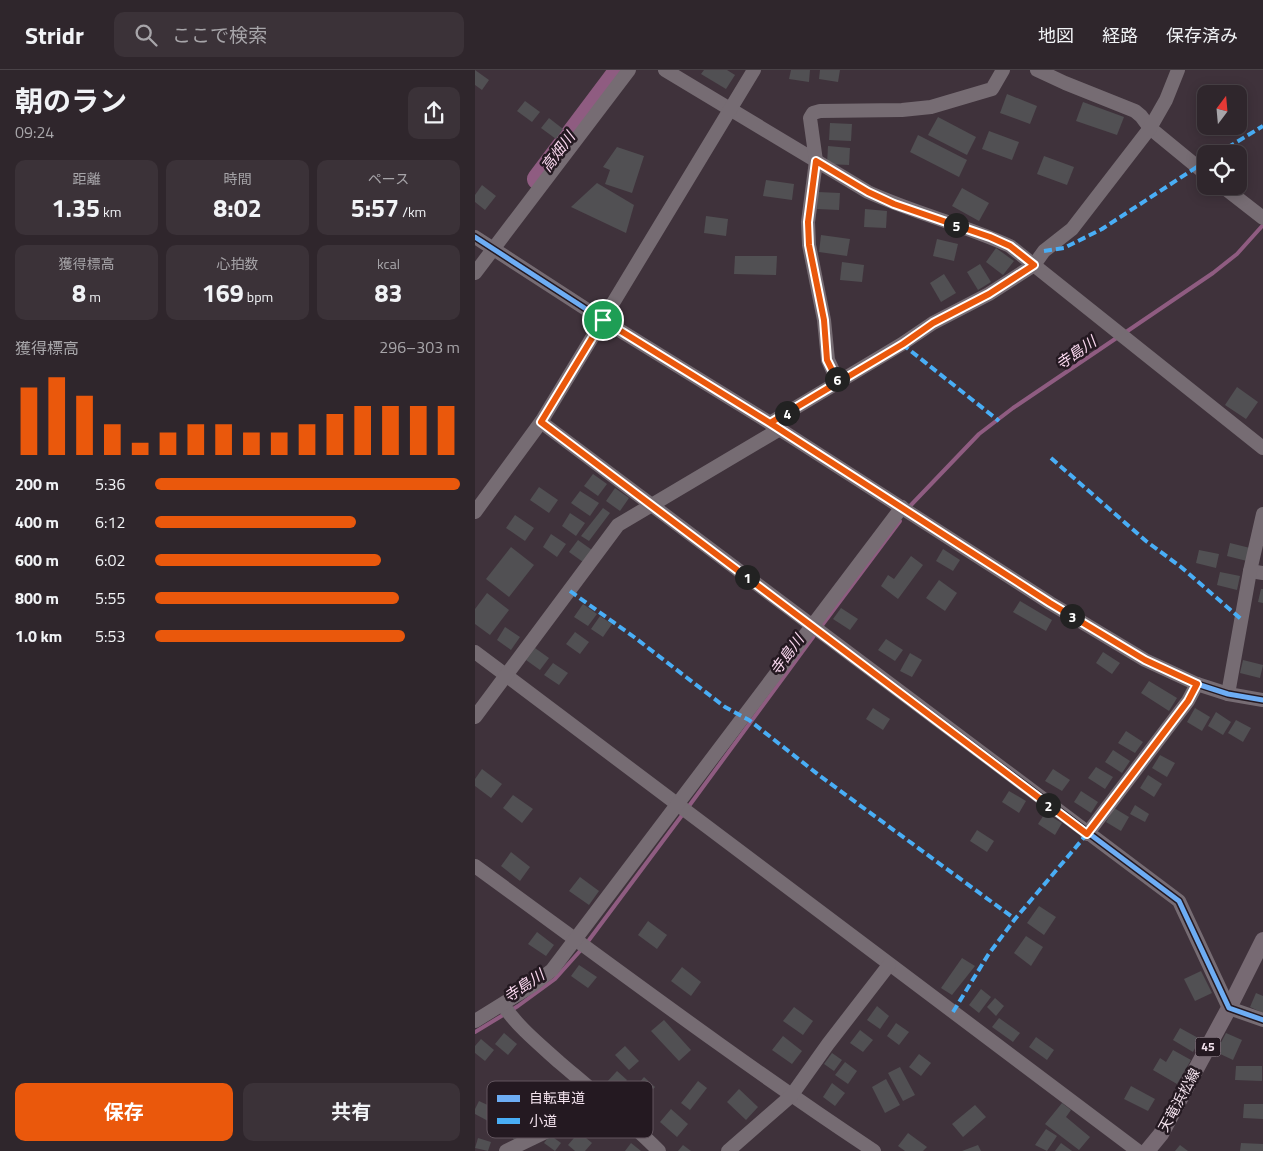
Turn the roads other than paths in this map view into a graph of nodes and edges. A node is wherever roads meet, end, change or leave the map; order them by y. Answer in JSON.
{"nodes":[{"id":1,"x":629,"y":70,"type":"edge"},
{"id":2,"x":665,"y":70,"type":"edge"},
{"id":3,"x":754,"y":70,"type":"edge"},
{"id":4,"x":1003,"y":70,"type":"edge"},
{"id":5,"x":1178,"y":70,"type":"edge"},
{"id":6,"x":1042,"y":71,"type":"edge"},
{"id":7,"x":731,"y":108,"type":"junction"},
{"id":8,"x":1150,"y":128,"type":"junction"},
{"id":9,"x":816,"y":161,"type":"junction"},
{"id":10,"x":1197,"y":167,"type":"edge"},
{"id":11,"x":1234,"y":195,"type":"edge"},
{"id":12,"x":1263,"y":218,"type":"edge"},
{"id":13,"x":475,"y":237,"type":"edge"},
{"id":14,"x":493,"y":249,"type":"junction"},
{"id":15,"x":1034,"y":265,"type":"junction"},
{"id":16,"x":475,"y":273,"type":"edge"},
{"id":17,"x":603,"y":320,"type":"junction"},
{"id":18,"x":838,"y":382,"type":"junction"},
{"id":19,"x":541,"y":422,"type":"junction"},
{"id":20,"x":775,"y":426,"type":"junction"},
{"id":21,"x":1263,"y":448,"type":"edge"},
{"id":22,"x":651,"y":506,"type":"junction"},
{"id":23,"x":902,"y":507,"type":"junction"},
{"id":24,"x":475,"y":512,"type":"edge"},
{"id":25,"x":1263,"y":514,"type":"edge"},
{"id":26,"x":1257,"y":572,"type":"edge"},
{"id":27,"x":816,"y":629,"type":"junction"},
{"id":28,"x":475,"y":652,"type":"edge"},
{"id":29,"x":506,"y":676,"type":"junction"},
{"id":30,"x":1197,"y":684,"type":"junction"},
{"id":31,"x":1228,"y":694,"type":"junction"},
{"id":32,"x":1263,"y":700,"type":"edge"},
{"id":33,"x":475,"y":716,"type":"edge"},
{"id":34,"x":678,"y":805,"type":"junction"},
{"id":35,"x":1087,"y":834,"type":"junction"},
{"id":36,"x":475,"y":866,"type":"edge"},
{"id":37,"x":576,"y":940,"type":"junction"},
{"id":38,"x":1263,"y":940,"type":"edge"},
{"id":39,"x":889,"y":965,"type":"junction"},
{"id":40,"x":1229,"y":1008,"type":"junction"},
{"id":41,"x":506,"y":1009,"type":"junction"},
{"id":42,"x":1263,"y":1020,"type":"edge"},
{"id":43,"x":475,"y":1021,"type":"edge"},
{"id":44,"x":581,"y":1081,"type":"edge"},
{"id":45,"x":791,"y":1096,"type":"junction"},
{"id":46,"x":533,"y":1138,"type":"edge"},
{"id":47,"x":646,"y":1138,"type":"edge"},
{"id":48,"x":506,"y":1151,"type":"edge"},
{"id":49,"x":659,"y":1151,"type":"edge"},
{"id":50,"x":728,"y":1151,"type":"edge"},
{"id":51,"x":874,"y":1151,"type":"edge"},
{"id":52,"x":1138,"y":1151,"type":"edge"},
{"id":53,"x":1147,"y":1151,"type":"edge"}],
"edges":[{"from":1,"to":14,"type":"street"},
{"from":2,"to":7,"type":"street"},
{"from":3,"to":7,"type":"street"},
{"from":4,"to":9,"type":"street"},
{"from":5,"to":8,"type":"street"},
{"from":6,"to":8,"type":"street"},
{"from":7,"to":9,"type":"street"},
{"from":7,"to":17,"type":"street"},
{"from":8,"to":10,"type":"street"},
{"from":8,"to":15,"type":"street"},
{"from":9,"to":15,"type":"street"},
{"from":9,"to":18,"type":"street"},
{"from":11,"to":12,"type":"street"},
{"from":13,"to":14,"type":"street"},
{"from":14,"to":16,"type":"street"},
{"from":14,"to":17,"type":"street"},
{"from":15,"to":18,"type":"street"},
{"from":15,"to":21,"type":"street"},
{"from":17,"to":19,"type":"street"},
{"from":17,"to":20,"type":"street"},
{"from":18,"to":20,"type":"street"},
{"from":19,"to":22,"type":"street"},
{"from":19,"to":24,"type":"street"},
{"from":20,"to":22,"type":"street"},
{"from":20,"to":23,"type":"street"},
{"from":22,"to":27,"type":"street"},
{"from":22,"to":29,"type":"street"},
{"from":23,"to":27,"type":"street"},
{"from":23,"to":30,"type":"street"},
{"from":25,"to":26,"type":"street"},
{"from":26,"to":31,"type":"street"},
{"from":27,"to":34,"type":"street"},
{"from":27,"to":35,"type":"street"},
{"from":28,"to":29,"type":"street"},
{"from":29,"to":33,"type":"street"},
{"from":29,"to":34,"type":"street"},
{"from":30,"to":31,"type":"street"},
{"from":30,"to":35,"type":"street"},
{"from":31,"to":32,"type":"street"},
{"from":34,"to":37,"type":"street"},
{"from":34,"to":39,"type":"street"},
{"from":35,"to":40,"type":"street"},
{"from":36,"to":37,"type":"street"},
{"from":37,"to":41,"type":"street"},
{"from":37,"to":45,"type":"street"},
{"from":38,"to":40,"type":"main road","name":"天竜浜松線","number":"45"},
{"from":39,"to":45,"type":"street"},
{"from":39,"to":52,"type":"street"},
{"from":40,"to":42,"type":"street"},
{"from":40,"to":53,"type":"main road","name":"天竜浜松線","number":"45"},
{"from":41,"to":43,"type":"street"},
{"from":41,"to":44,"type":"street"},
{"from":45,"to":50,"type":"street"},
{"from":45,"to":51,"type":"street"},
{"from":46,"to":48,"type":"street"},
{"from":47,"to":49,"type":"street"}]}
